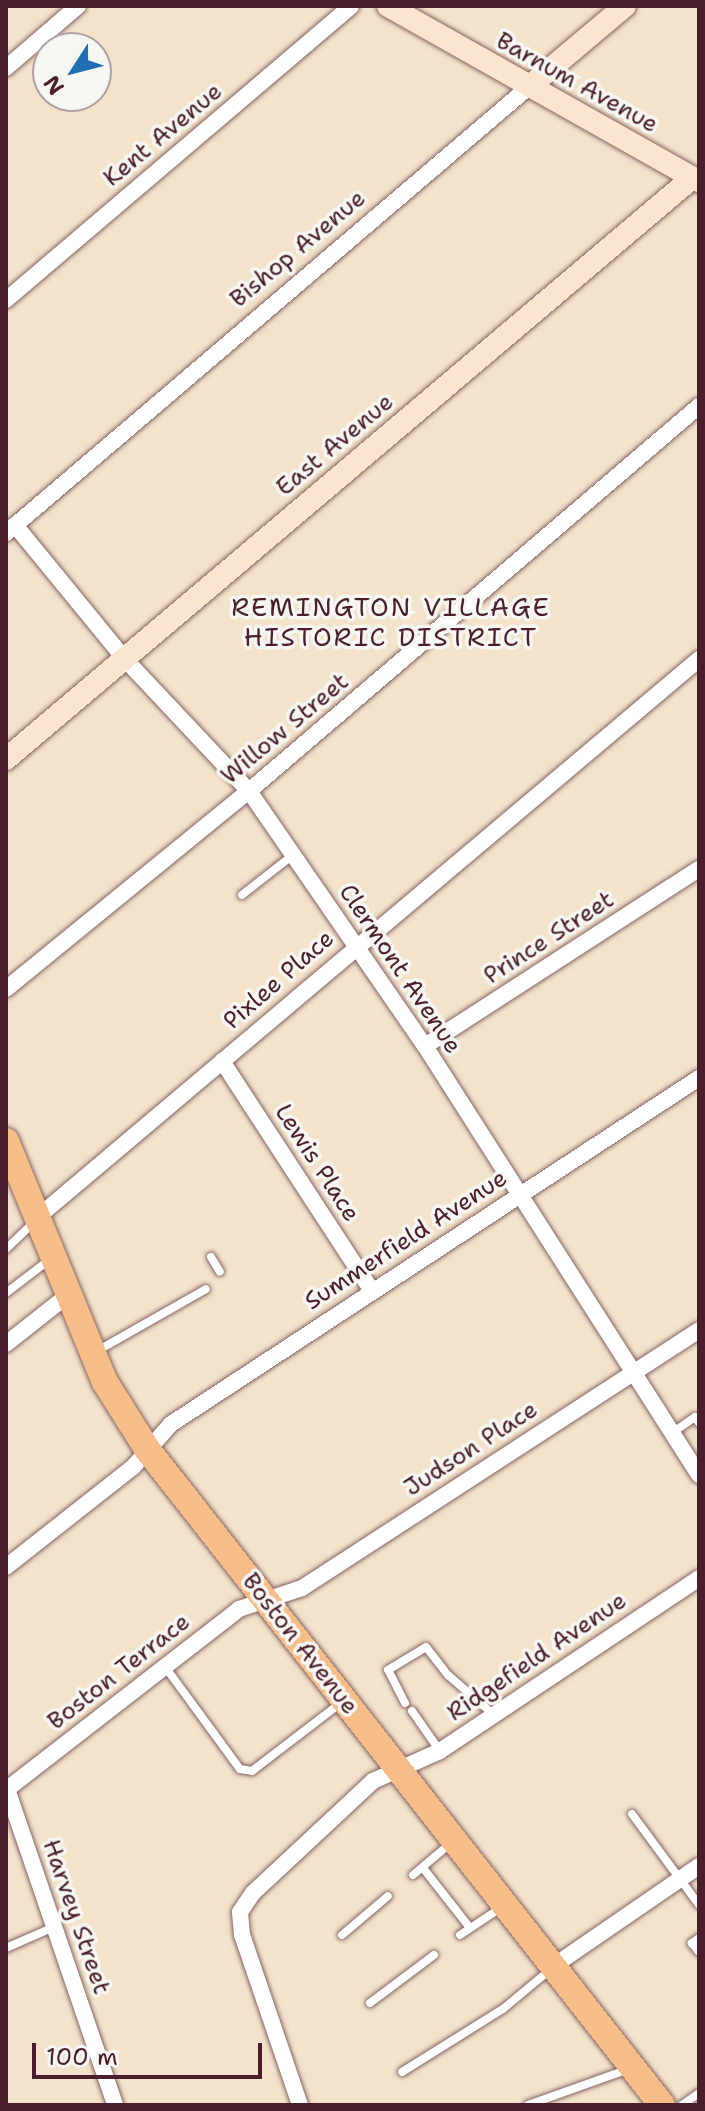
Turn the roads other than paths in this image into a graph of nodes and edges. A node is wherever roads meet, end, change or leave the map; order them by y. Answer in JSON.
{"nodes":[{"id":1,"x":78,"y":6,"type":"edge"},
{"id":2,"x":351,"y":6,"type":"edge"},
{"id":3,"x":388,"y":6,"type":"edge"},
{"id":4,"x":625,"y":6,"type":"edge"},
{"id":5,"x":6,"y":68,"type":"edge"},
{"id":6,"x":530,"y":86,"type":"junction"},
{"id":7,"x":697,"y":177,"type":"edge"},
{"id":8,"x":6,"y":300,"type":"edge"},
{"id":9,"x":699,"y":406,"type":"edge"},
{"id":10,"x":10,"y":529,"type":"edge"},
{"id":11,"x":124,"y":658,"type":"junction"},
{"id":12,"x":699,"y":659,"type":"edge"},
{"id":13,"x":6,"y":759,"type":"edge"},
{"id":14,"x":249,"y":791,"type":"junction"},
{"id":15,"x":293,"y":855,"type":"junction"},
{"id":16,"x":699,"y":869,"type":"edge"},
{"id":17,"x":242,"y":895,"type":"dead end"},
{"id":18,"x":356,"y":946,"type":"junction"},
{"id":19,"x":6,"y":989,"type":"edge"},
{"id":20,"x":425,"y":1046,"type":"junction"},
{"id":21,"x":222,"y":1061,"type":"junction"},
{"id":22,"x":699,"y":1078,"type":"edge"},
{"id":23,"x":6,"y":1141,"type":"edge"},
{"id":24,"x":517,"y":1195,"type":"junction"},
{"id":25,"x":39,"y":1216,"type":"junction"},
{"id":26,"x":6,"y":1249,"type":"edge"},
{"id":27,"x":54,"y":1256,"type":"junction"},
{"id":28,"x":211,"y":1257,"type":"dead end"},
{"id":29,"x":220,"y":1272,"type":"dead end"},
{"id":30,"x":206,"y":1289,"type":"dead end"},
{"id":31,"x":372,"y":1291,"type":"junction"},
{"id":32,"x":6,"y":1293,"type":"edge"},
{"id":33,"x":68,"y":1295,"type":"junction"},
{"id":34,"x":699,"y":1330,"type":"edge"},
{"id":35,"x":6,"y":1344,"type":"edge"},
{"id":36,"x":93,"y":1353,"type":"junction"},
{"id":37,"x":631,"y":1373,"type":"junction"},
{"id":38,"x":698,"y":1418,"type":"edge"},
{"id":39,"x":671,"y":1433,"type":"junction"},
{"id":40,"x":147,"y":1449,"type":"junction"},
{"id":41,"x":699,"y":1475,"type":"edge"},
{"id":42,"x":6,"y":1567,"type":"edge"},
{"id":43,"x":699,"y":1578,"type":"edge"},
{"id":44,"x":265,"y":1599,"type":"junction"},
{"id":45,"x":166,"y":1668,"type":"junction"},
{"id":46,"x":343,"y":1701,"type":"junction"},
{"id":47,"x":405,"y":1703,"type":"dead end"},
{"id":48,"x":412,"y":1711,"type":"dead end"},
{"id":49,"x":494,"y":1715,"type":"junction"},
{"id":50,"x":440,"y":1751,"type":"junction"},
{"id":51,"x":398,"y":1768,"type":"junction"},
{"id":52,"x":7,"y":1790,"type":"edge"},
{"id":53,"x":632,"y":1814,"type":"dead end"},
{"id":54,"x":455,"y":1840,"type":"junction"},
{"id":55,"x":699,"y":1866,"type":"edge"},
{"id":56,"x":423,"y":1868,"type":"junction"},
{"id":57,"x":413,"y":1875,"type":"dead end"},
{"id":58,"x":679,"y":1878,"type":"junction"},
{"id":59,"x":388,"y":1896,"type":"dead end"},
{"id":60,"x":506,"y":1905,"type":"junction"},
{"id":61,"x":699,"y":1905,"type":"edge"},
{"id":62,"x":54,"y":1927,"type":"junction"},
{"id":63,"x":470,"y":1928,"type":"junction"},
{"id":64,"x":342,"y":1935,"type":"dead end"},
{"id":65,"x":460,"y":1935,"type":"dead end"},
{"id":66,"x":699,"y":1938,"type":"edge"},
{"id":67,"x":6,"y":1948,"type":"edge"},
{"id":68,"x":699,"y":1952,"type":"edge"},
{"id":69,"x":434,"y":1955,"type":"dead end"},
{"id":70,"x":555,"y":1965,"type":"junction"},
{"id":71,"x":370,"y":2003,"type":"dead end"},
{"id":72,"x":634,"y":2067,"type":"junction"},
{"id":73,"x":402,"y":2072,"type":"dead end"},
{"id":74,"x":699,"y":2093,"type":"edge"},
{"id":75,"x":115,"y":2105,"type":"edge"},
{"id":76,"x":300,"y":2105,"type":"edge"},
{"id":77,"x":528,"y":2105,"type":"edge"},
{"id":78,"x":662,"y":2105,"type":"edge"},
{"id":79,"x":682,"y":2105,"type":"edge"}],
"edges":[{"from":1,"to":5,"type":"street"},
{"from":2,"to":8,"type":"street","name":"Kent Avenue"},
{"from":3,"to":6,"type":"street","name":"Barnum Avenue"},
{"from":4,"to":6,"type":"street","name":"Bishop Avenue"},
{"from":6,"to":7,"type":"street","name":"Barnum Avenue"},
{"from":6,"to":10,"type":"street","name":"Bishop Avenue"},
{"from":7,"to":11,"type":"street","name":"East Avenue"},
{"from":9,"to":14,"type":"street","name":"Willow Street"},
{"from":10,"to":11,"type":"street","name":"Clermont Avenue"},
{"from":11,"to":13,"type":"street","name":"East Avenue"},
{"from":11,"to":14,"type":"street","name":"Clermont Avenue"},
{"from":12,"to":18,"type":"street","name":"Pixlee Place"},
{"from":14,"to":15,"type":"street","name":"Clermont Avenue"},
{"from":14,"to":19,"type":"street","name":"Willow Street"},
{"from":15,"to":17,"type":"lane"},
{"from":15,"to":18,"type":"street","name":"Clermont Avenue"},
{"from":16,"to":20,"type":"street","name":"Prince Street"},
{"from":18,"to":20,"type":"street","name":"Clermont Avenue"},
{"from":18,"to":21,"type":"street","name":"Pixlee Place"},
{"from":20,"to":24,"type":"street","name":"Clermont Avenue"},
{"from":21,"to":25,"type":"street","name":"Pixlee Place"},
{"from":21,"to":31,"type":"street","name":"Lewis Place"},
{"from":22,"to":24,"type":"street","name":"Summerfield Avenue"},
{"from":23,"to":25,"type":"main road","name":"Boston Avenue"},
{"from":24,"to":31,"type":"street","name":"Summerfield Avenue"},
{"from":24,"to":37,"type":"street","name":"Clermont Avenue"},
{"from":25,"to":26,"type":"lane"},
{"from":25,"to":27,"type":"main road","name":"Boston Avenue"},
{"from":27,"to":32,"type":"lane"},
{"from":27,"to":33,"type":"main road","name":"Boston Avenue"},
{"from":28,"to":29,"type":"lane"},
{"from":30,"to":36,"type":"lane"},
{"from":31,"to":40,"type":"street","name":"Summerfield Avenue"},
{"from":33,"to":35,"type":"street"},
{"from":33,"to":36,"type":"main road","name":"Boston Avenue"},
{"from":34,"to":37,"type":"street","name":"Judson Place"},
{"from":36,"to":40,"type":"main road","name":"Boston Avenue"},
{"from":37,"to":39,"type":"street","name":"Clermont Avenue"},
{"from":37,"to":44,"type":"street","name":"Judson Place"},
{"from":38,"to":39,"type":"lane"},
{"from":39,"to":41,"type":"street","name":"Clermont Avenue"},
{"from":40,"to":42,"type":"street","name":"Summerfield Avenue"},
{"from":40,"to":44,"type":"main road","name":"Boston Avenue"},
{"from":43,"to":49,"type":"street","name":"Ridgefield Avenue"},
{"from":44,"to":45,"type":"street","name":"Boston Terrace"},
{"from":44,"to":46,"type":"main road","name":"Boston Avenue"},
{"from":45,"to":46,"type":"lane"},
{"from":45,"to":52,"type":"street","name":"Boston Terrace"},
{"from":46,"to":51,"type":"main road","name":"Boston Avenue"},
{"from":47,"to":49,"type":"lane"},
{"from":48,"to":50,"type":"lane"},
{"from":49,"to":50,"type":"street","name":"Ridgefield Avenue"},
{"from":50,"to":51,"type":"street","name":"Ridgefield Avenue"},
{"from":51,"to":54,"type":"main road","name":"Boston Avenue"},
{"from":51,"to":76,"type":"street","name":"Ridgefield Avenue"},
{"from":52,"to":62,"type":"street","name":"Harvey Street"},
{"from":53,"to":58,"type":"lane"},
{"from":54,"to":56,"type":"lane"},
{"from":54,"to":60,"type":"main road","name":"Boston Avenue"},
{"from":55,"to":58,"type":"street"},
{"from":56,"to":57,"type":"lane"},
{"from":56,"to":63,"type":"lane"},
{"from":58,"to":61,"type":"lane"},
{"from":58,"to":70,"type":"street"},
{"from":59,"to":64,"type":"lane"},
{"from":60,"to":63,"type":"lane"},
{"from":60,"to":70,"type":"main road","name":"Boston Avenue"},
{"from":62,"to":67,"type":"lane"},
{"from":62,"to":75,"type":"street","name":"Harvey Street"},
{"from":63,"to":65,"type":"lane"},
{"from":66,"to":68,"type":"lane"},
{"from":69,"to":71,"type":"lane"},
{"from":70,"to":72,"type":"main road","name":"Boston Avenue"},
{"from":70,"to":73,"type":"lane"},
{"from":72,"to":77,"type":"lane"},
{"from":72,"to":78,"type":"main road","name":"Boston Avenue"},
{"from":74,"to":79,"type":"lane"}]}
